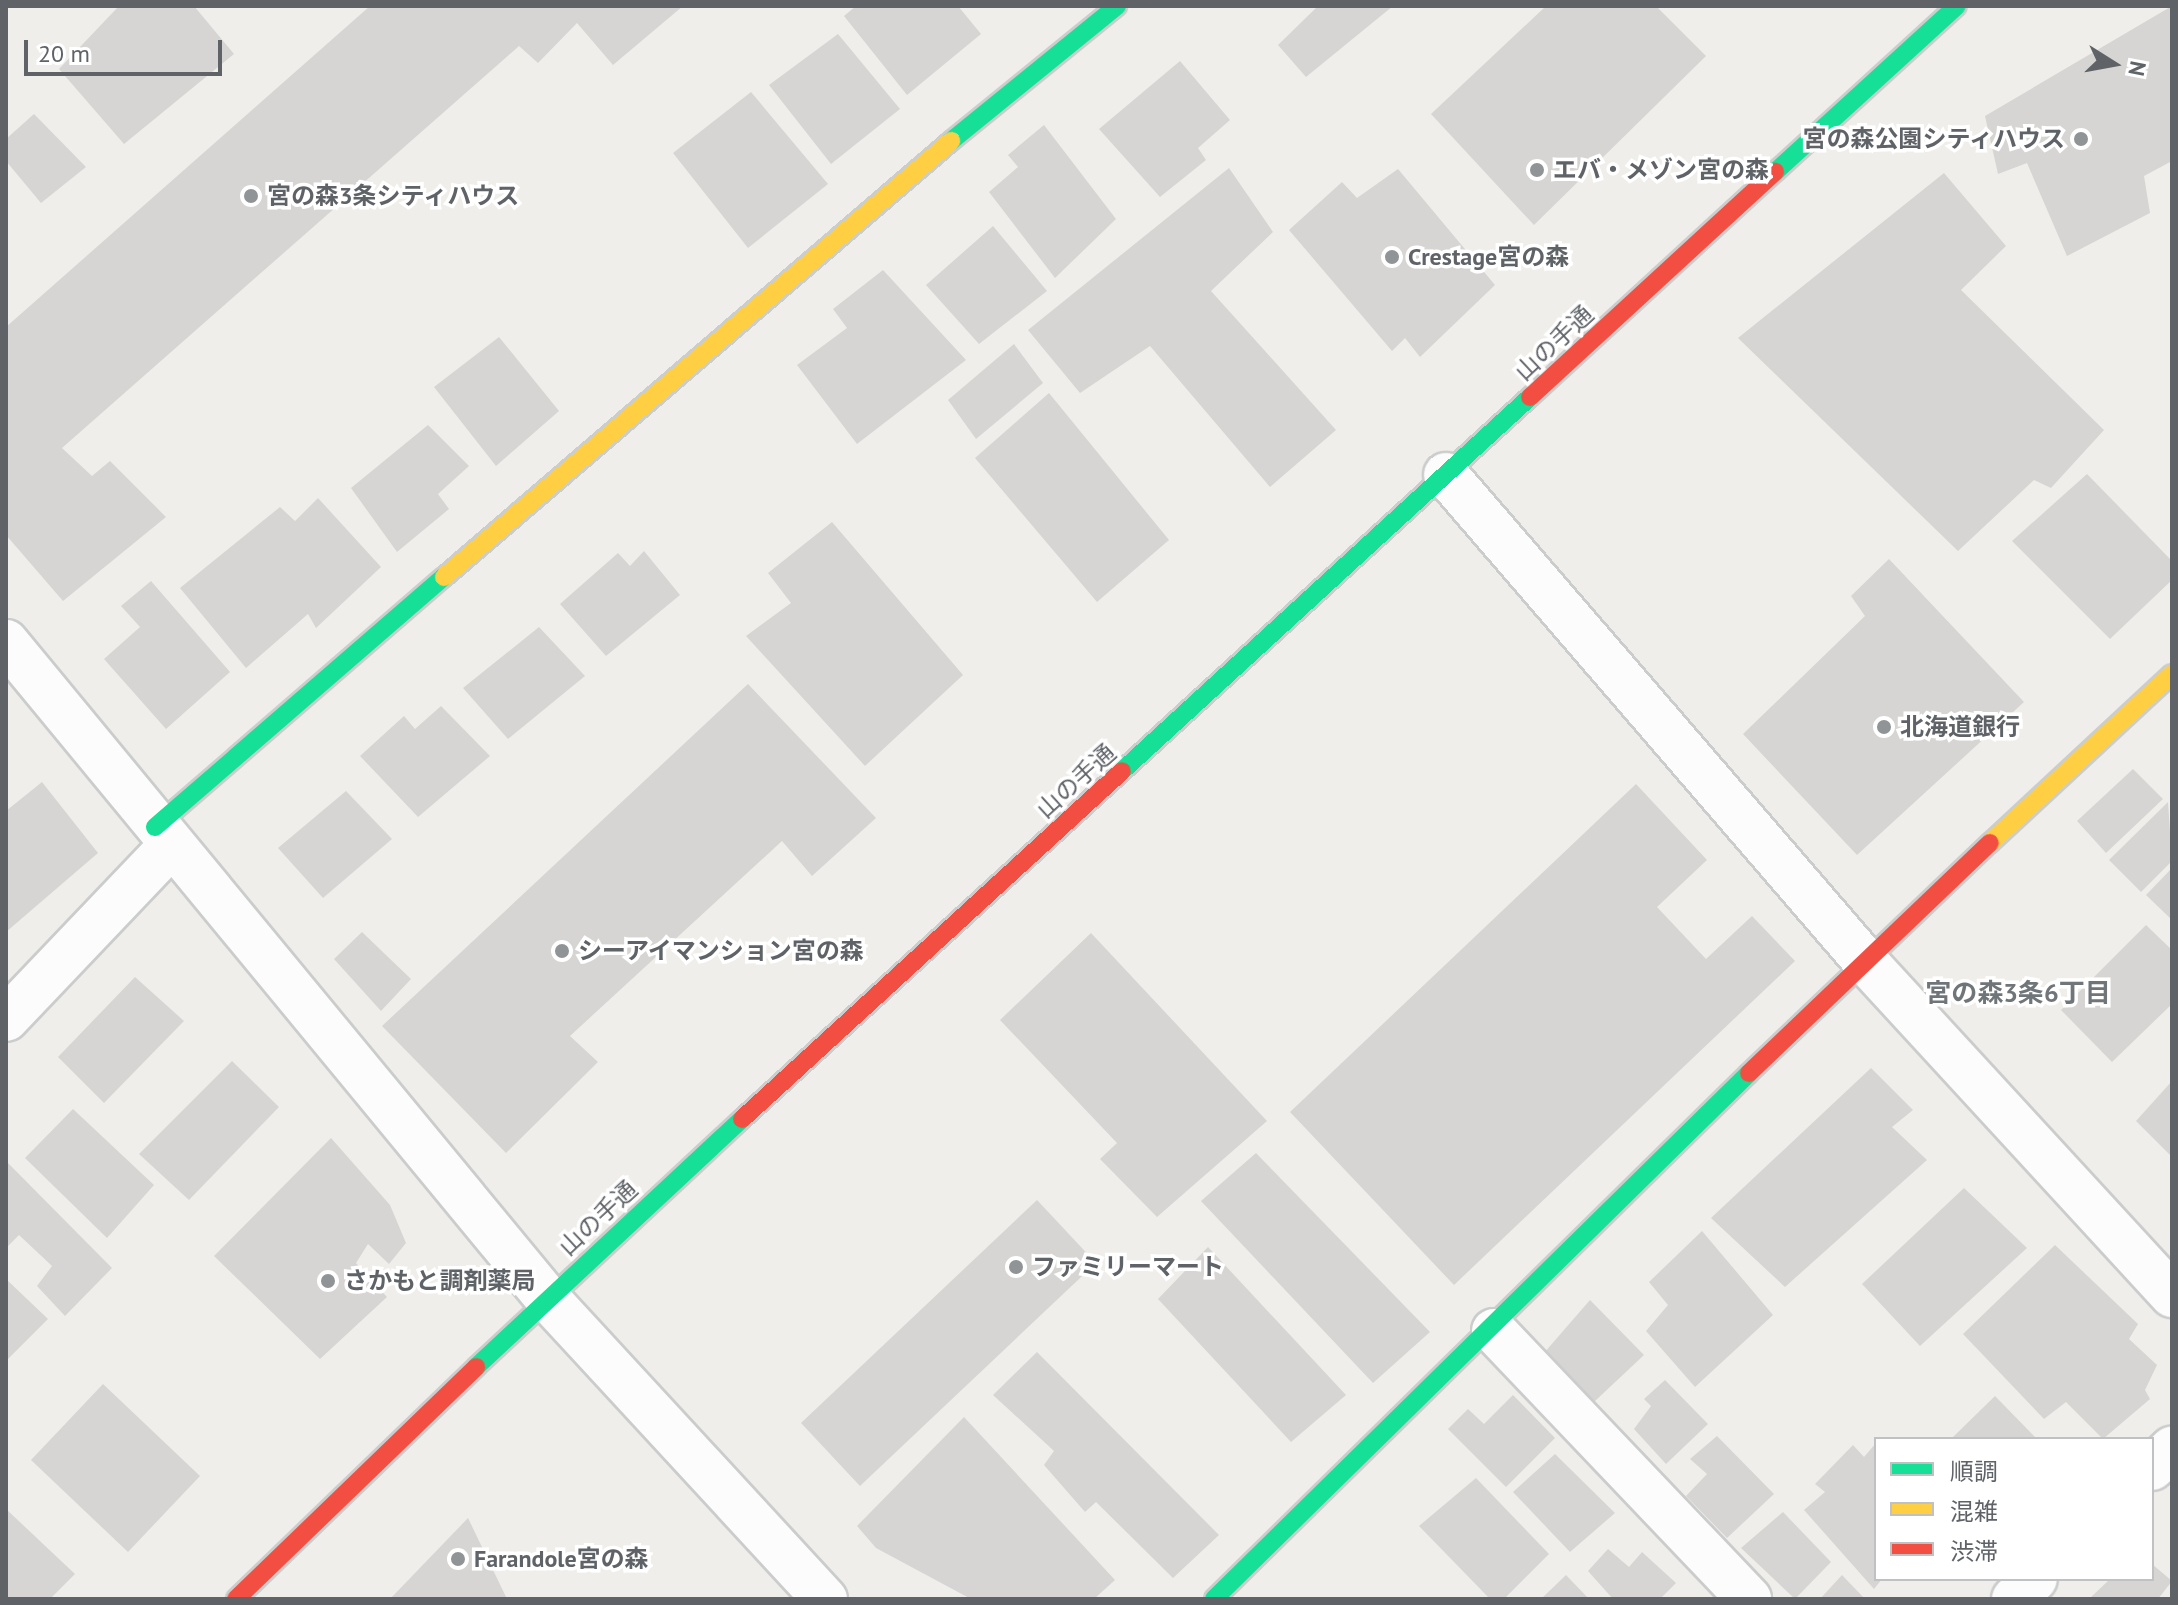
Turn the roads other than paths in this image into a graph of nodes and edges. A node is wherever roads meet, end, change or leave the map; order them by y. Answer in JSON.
{"nodes":[{"id":1,"x":1117,"y":6,"type":"edge"},
{"id":2,"x":1957,"y":6,"type":"edge"},
{"id":3,"x":1446,"y":475,"type":"junction"},
{"id":4,"x":6,"y":642,"type":"edge"},
{"id":5,"x":2172,"y":674,"type":"edge"},
{"id":6,"x":163,"y":837,"type":"junction"},
{"id":7,"x":1865,"y":961,"type":"junction"},
{"id":8,"x":6,"y":1019,"type":"edge"},
{"id":9,"x":2172,"y":1295,"type":"edge"},
{"id":10,"x":547,"y":1298,"type":"junction"},
{"id":11,"x":1494,"y":1331,"type":"junction"},
{"id":12,"x":2172,"y":1449,"type":"edge"},
{"id":13,"x":2154,"y":1466,"type":"edge"},
{"id":14,"x":2033,"y":1581,"type":"edge"},
{"id":15,"x":236,"y":1599,"type":"edge"},
{"id":16,"x":825,"y":1599,"type":"edge"},
{"id":17,"x":1214,"y":1599,"type":"edge"},
{"id":18,"x":1749,"y":1599,"type":"edge"},
{"id":19,"x":2014,"y":1599,"type":"edge"}],
"edges":[{"from":1,"to":6,"type":"street"},
{"from":2,"to":3,"type":"street","name":"山の手通"},
{"from":3,"to":7,"type":"street"},
{"from":3,"to":10,"type":"street","name":"山の手通"},
{"from":4,"to":6,"type":"street"},
{"from":5,"to":7,"type":"street"},
{"from":6,"to":8,"type":"street"},
{"from":6,"to":10,"type":"street"},
{"from":7,"to":9,"type":"street"},
{"from":7,"to":11,"type":"street"},
{"from":10,"to":15,"type":"street","name":"山の手通"},
{"from":10,"to":16,"type":"street"},
{"from":11,"to":17,"type":"street"},
{"from":11,"to":18,"type":"street"},
{"from":12,"to":13,"type":"street"},
{"from":14,"to":19,"type":"street"}]}
